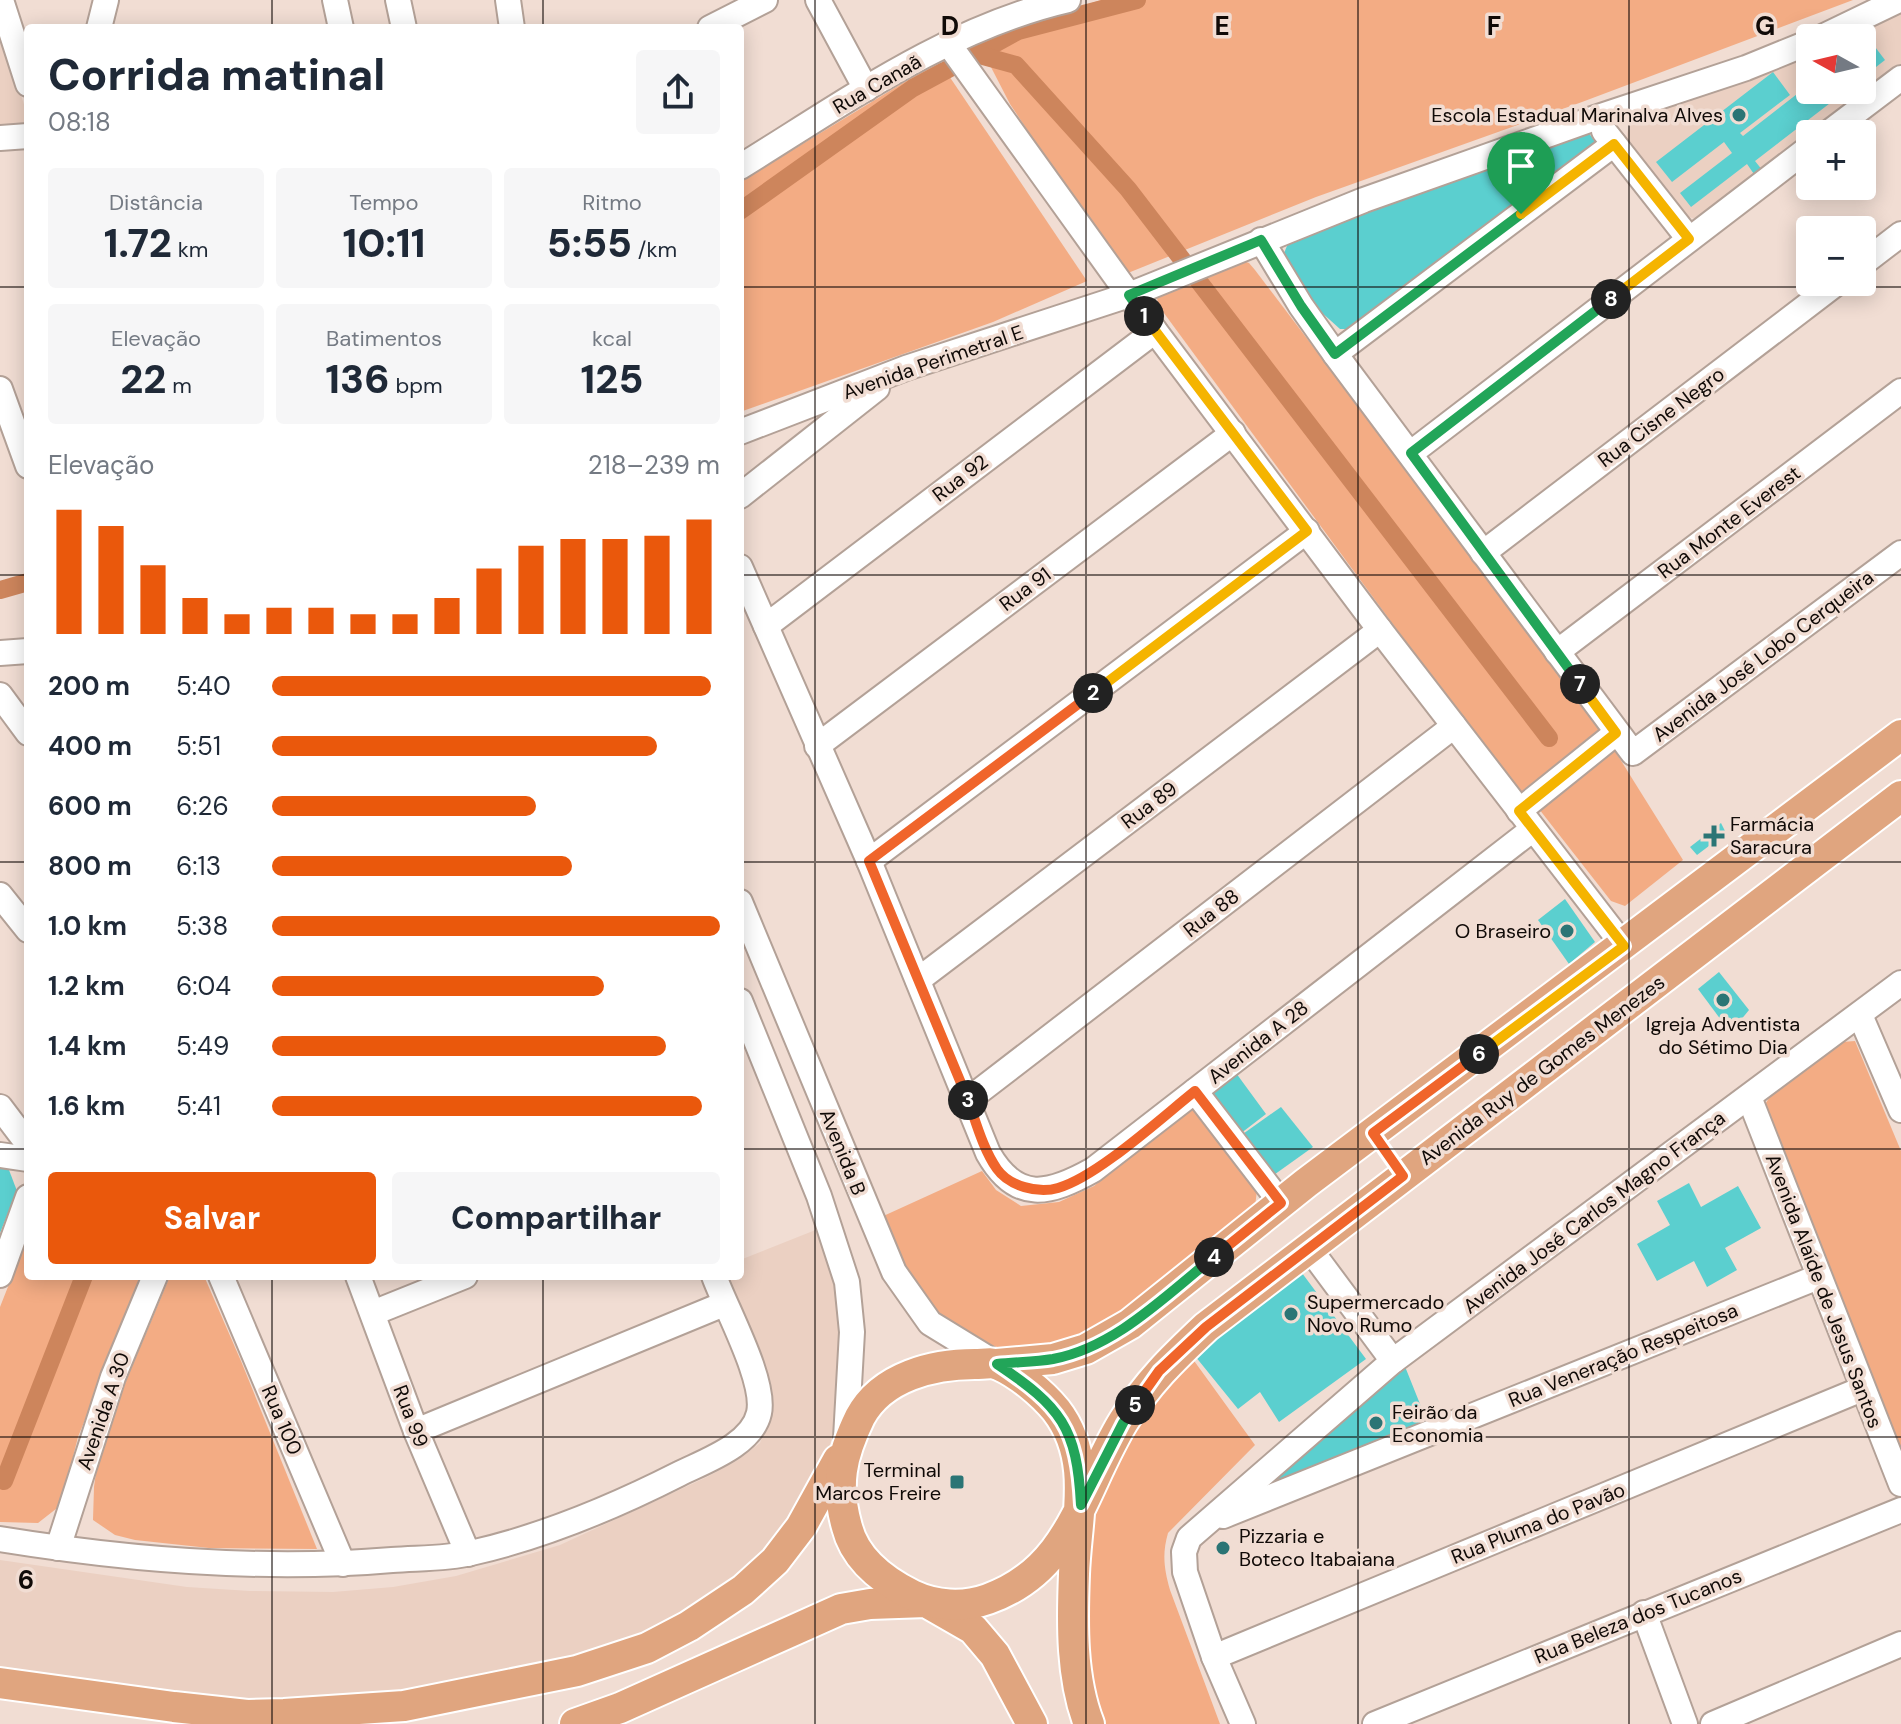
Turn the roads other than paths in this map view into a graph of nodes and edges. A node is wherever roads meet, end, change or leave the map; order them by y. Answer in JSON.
{"nodes":[{"id":1,"x":1,"y":0,"type":"edge"},
{"id":2,"x":106,"y":0,"type":"edge"},
{"id":3,"x":335,"y":0,"type":"edge"},
{"id":4,"x":398,"y":0,"type":"edge"},
{"id":5,"x":508,"y":0,"type":"edge"},
{"id":6,"x":765,"y":0,"type":"edge"},
{"id":7,"x":818,"y":0,"type":"edge"},
{"id":8,"x":1068,"y":0,"type":"edge"},
{"id":9,"x":1899,"y":0,"type":"edge"},
{"id":10,"x":100,"y":24,"type":"edge"},
{"id":11,"x":340,"y":24,"type":"edge"},
{"id":12,"x":403,"y":24,"type":"edge"},
{"id":13,"x":511,"y":24,"type":"edge"},
{"id":14,"x":718,"y":24,"type":"edge"},
{"id":15,"x":1849,"y":24,"type":"edge"},
{"id":16,"x":951,"y":48,"type":"junction"},
{"id":17,"x":1796,"y":48,"type":"edge"},
{"id":18,"x":24,"y":72,"type":"edge"},
{"id":19,"x":1901,"y":78,"type":"edge"},
{"id":20,"x":866,"y":89,"type":"junction"},
{"id":21,"x":1595,"y":118,"type":"junction"},
{"id":22,"x":1846,"y":120,"type":"edge"},
{"id":23,"x":24,"y":136,"type":"edge"},
{"id":24,"x":0,"y":138,"type":"edge"},
{"id":25,"x":1614,"y":144,"type":"junction"},
{"id":26,"x":1796,"y":158,"type":"edge"},
{"id":27,"x":744,"y":165,"type":"edge"},
{"id":28,"x":1901,"y":234,"type":"edge"},
{"id":29,"x":1689,"y":239,"type":"junction"},
{"id":30,"x":1261,"y":240,"type":"junction"},
{"id":31,"x":1876,"y":253,"type":"edge"},
{"id":32,"x":1129,"y":295,"type":"junction"},
{"id":33,"x":1820,"y":296,"type":"edge"},
{"id":34,"x":1155,"y":331,"type":"junction"},
{"id":35,"x":1335,"y":354,"type":"junction"},
{"id":36,"x":897,"y":372,"type":"junction"},
{"id":37,"x":0,"y":389,"type":"edge"},
{"id":38,"x":1901,"y":391,"type":"edge"},
{"id":39,"x":744,"y":430,"type":"edge"},
{"id":40,"x":1233,"y":433,"type":"junction"},
{"id":41,"x":1411,"y":453,"type":"junction"},
{"id":42,"x":24,"y":455,"type":"edge"},
{"id":43,"x":744,"y":493,"type":"edge"},
{"id":44,"x":1307,"y":531,"type":"junction"},
{"id":45,"x":1483,"y":553,"type":"junction"},
{"id":46,"x":1901,"y":553,"type":"edge"},
{"id":47,"x":744,"y":576,"type":"edge"},
{"id":48,"x":766,"y":626,"type":"junction"},
{"id":49,"x":1380,"y":630,"type":"junction"},
{"id":50,"x":24,"y":651,"type":"edge"},
{"id":51,"x":1557,"y":652,"type":"junction"},
{"id":52,"x":0,"y":653,"type":"edge"},
{"id":53,"x":0,"y":695,"type":"edge"},
{"id":54,"x":1454,"y":726,"type":"junction"},
{"id":55,"x":24,"y":728,"type":"edge"},
{"id":56,"x":1616,"y":733,"type":"junction"},
{"id":57,"x":1901,"y":735,"type":"edge"},
{"id":58,"x":817,"y":746,"type":"junction"},
{"id":59,"x":1901,"y":796,"type":"edge"},
{"id":60,"x":1526,"y":820,"type":"junction"},
{"id":61,"x":869,"y":861,"type":"junction"},
{"id":62,"x":0,"y":895,"type":"edge"},
{"id":63,"x":744,"y":912,"type":"edge"},
{"id":64,"x":24,"y":925,"type":"edge"},
{"id":65,"x":1624,"y":946,"type":"junction"},
{"id":66,"x":918,"y":980,"type":"junction"},
{"id":67,"x":1901,"y":983,"type":"edge"},
{"id":68,"x":744,"y":1011,"type":"edge"},
{"id":69,"x":1860,"y":1015,"type":"junction"},
{"id":70,"x":1195,"y":1091,"type":"junction"},
{"id":71,"x":1749,"y":1097,"type":"junction"},
{"id":72,"x":968,"y":1100,"type":"junction"},
{"id":73,"x":0,"y":1107,"type":"edge"},
{"id":74,"x":1901,"y":1110,"type":"edge"},
{"id":75,"x":1373,"y":1133,"type":"junction"},
{"id":76,"x":24,"y":1139,"type":"edge"},
{"id":77,"x":0,"y":1155,"type":"edge"},
{"id":78,"x":24,"y":1158,"type":"edge"},
{"id":79,"x":1403,"y":1176,"type":"junction"},
{"id":80,"x":1281,"y":1203,"type":"junction"},
{"id":81,"x":24,"y":1208,"type":"edge"},
{"id":82,"x":1309,"y":1248,"type":"junction"},
{"id":83,"x":0,"y":1275,"type":"edge"},
{"id":84,"x":1818,"y":1277,"type":"junction"},
{"id":85,"x":153,"y":1280,"type":"edge"},
{"id":86,"x":223,"y":1280,"type":"edge"},
{"id":87,"x":360,"y":1280,"type":"edge"},
{"id":88,"x":455,"y":1280,"type":"edge"},
{"id":89,"x":715,"y":1280,"type":"edge"},
{"id":90,"x":724,"y":1304,"type":"junction"},
{"id":91,"x":373,"y":1313,"type":"junction"},
{"id":92,"x":1393,"y":1361,"type":"junction"},
{"id":93,"x":997,"y":1364,"type":"junction"},
{"id":94,"x":1862,"y":1389,"type":"junction"},
{"id":95,"x":416,"y":1431,"type":"junction"},
{"id":96,"x":845,"y":1448,"type":"junction"},
{"id":97,"x":1901,"y":1484,"type":"edge"},
{"id":98,"x":1081,"y":1505,"type":"junction"},
{"id":99,"x":1901,"y":1510,"type":"edge"},
{"id":100,"x":1206,"y":1522,"type":"junction"},
{"id":101,"x":0,"y":1539,"type":"edge"},
{"id":102,"x":58,"y":1548,"type":"junction"},
{"id":103,"x":468,"y":1554,"type":"junction"},
{"id":104,"x":343,"y":1564,"type":"junction"},
{"id":105,"x":926,"y":1602,"type":"junction"},
{"id":106,"x":1644,"y":1613,"type":"junction"},
{"id":107,"x":1901,"y":1644,"type":"edge"},
{"id":108,"x":1214,"y":1657,"type":"junction"},
{"id":109,"x":0,"y":1683,"type":"edge"},
{"id":110,"x":575,"y":1724,"type":"edge"},
{"id":111,"x":1032,"y":1724,"type":"edge"},
{"id":112,"x":1089,"y":1724,"type":"edge"},
{"id":113,"x":1243,"y":1724,"type":"edge"},
{"id":114,"x":1375,"y":1724,"type":"edge"},
{"id":115,"x":1685,"y":1724,"type":"edge"},
{"id":116,"x":1713,"y":1724,"type":"edge"}],
"edges":[{"from":1,"to":18,"type":"street"},
{"from":2,"to":10,"type":"street"},
{"from":3,"to":11,"type":"street"},
{"from":4,"to":12,"type":"street"},
{"from":5,"to":13,"type":"street"},
{"from":6,"to":14,"type":"street"},
{"from":7,"to":20,"type":"street"},
{"from":8,"to":16,"type":"street","name":"Rua Canaã"},
{"from":9,"to":15,"type":"street"},
{"from":16,"to":20,"type":"street","name":"Rua Canaã"},
{"from":16,"to":32,"type":"street"},
{"from":17,"to":21,"type":"street","name":"Avenida Perimetral E"},
{"from":19,"to":22,"type":"street"},
{"from":20,"to":27,"type":"street","name":"Rua Canaã"},
{"from":21,"to":25,"type":"street"},
{"from":21,"to":30,"type":"street","name":"Avenida Perimetral E"},
{"from":23,"to":24,"type":"street"},
{"from":25,"to":29,"type":"street"},
{"from":25,"to":35,"type":"street"},
{"from":26,"to":29,"type":"street"},
{"from":28,"to":31,"type":"street"},
{"from":29,"to":41,"type":"street"},
{"from":30,"to":32,"type":"street","name":"Avenida Perimetral E"},
{"from":30,"to":35,"type":"street"},
{"from":32,"to":34,"type":"street"},
{"from":32,"to":36,"type":"street","name":"Avenida Perimetral E"},
{"from":33,"to":45,"type":"street","name":"Rua Cisne Negro"},
{"from":34,"to":40,"type":"street"},
{"from":34,"to":48,"type":"street","name":"Rua 92"},
{"from":35,"to":41,"type":"street"},
{"from":36,"to":39,"type":"street","name":"Avenida Perimetral E"},
{"from":36,"to":43,"type":"street"},
{"from":37,"to":42,"type":"street"},
{"from":38,"to":51,"type":"street","name":"Rua Monte Everest"},
{"from":40,"to":44,"type":"street"},
{"from":40,"to":58,"type":"street","name":"Rua 91"},
{"from":41,"to":45,"type":"street"},
{"from":44,"to":49,"type":"street"},
{"from":44,"to":61,"type":"street"},
{"from":45,"to":51,"type":"street"},
{"from":46,"to":56,"type":"street","name":"Avenida José Lobo Cerqueira"},
{"from":47,"to":48,"type":"street","name":"Avenida A 28"},
{"from":48,"to":58,"type":"street","name":"Avenida A 28"},
{"from":49,"to":54,"type":"street"},
{"from":49,"to":66,"type":"street","name":"Rua 89"},
{"from":50,"to":52,"type":"street"},
{"from":51,"to":56,"type":"street"},
{"from":53,"to":55,"type":"street"},
{"from":54,"to":60,"type":"street"},
{"from":54,"to":72,"type":"street","name":"Rua 88"},
{"from":56,"to":60,"type":"street","name":"Avenida A 28"},
{"from":57,"to":65,"type":"main road"},
{"from":58,"to":61,"type":"street","name":"Avenida A 28"},
{"from":59,"to":79,"type":"main road","name":"Avenida Ruy de Gomes Menezes"},
{"from":60,"to":65,"type":"street"},
{"from":60,"to":70,"type":"street","name":"Avenida A 28"},
{"from":61,"to":66,"type":"street","name":"Avenida A 28"},
{"from":62,"to":64,"type":"street"},
{"from":63,"to":93,"type":"street","name":"Avenida B"},
{"from":65,"to":75,"type":"main road"},
{"from":66,"to":72,"type":"street","name":"Avenida A 28"},
{"from":67,"to":69,"type":"street","name":"Avenida José Carlos Magno França"},
{"from":68,"to":96,"type":"street"},
{"from":69,"to":71,"type":"street","name":"Avenida José Carlos Magno França"},
{"from":69,"to":74,"type":"street"},
{"from":70,"to":72,"type":"street","name":"Avenida A 28"},
{"from":70,"to":80,"type":"street"},
{"from":71,"to":84,"type":"street","name":"Avenida Alaíde de Jesus Santos"},
{"from":71,"to":92,"type":"street","name":"Avenida José Carlos Magno França"},
{"from":73,"to":76,"type":"street"},
{"from":75,"to":79,"type":"main road"},
{"from":75,"to":80,"type":"main road"},
{"from":77,"to":78,"type":"street"},
{"from":79,"to":82,"type":"main road","name":"Avenida Ruy de Gomes Menezes"},
{"from":80,"to":93,"type":"main road"},
{"from":81,"to":83,"type":"street"},
{"from":82,"to":92,"type":"street"},
{"from":82,"to":98,"type":"main road","name":"Avenida Ruy de Gomes Menezes"},
{"from":84,"to":94,"type":"street","name":"Avenida Alaíde de Jesus Santos"},
{"from":84,"to":100,"type":"street","name":"Rua Veneração Respeitosa"},
{"from":85,"to":102,"type":"street","name":"Avenida A 30"},
{"from":86,"to":104,"type":"street","name":"Rua 100"},
{"from":87,"to":91,"type":"street","name":"Rua 99"},
{"from":88,"to":91,"type":"street"},
{"from":89,"to":90,"type":"street"},
{"from":90,"to":95,"type":"street"},
{"from":90,"to":103,"type":"street"},
{"from":91,"to":95,"type":"street","name":"Rua 99"},
{"from":92,"to":100,"type":"street","name":"Avenida José Carlos Magno França"},
{"from":93,"to":96,"type":"main road"},
{"from":93,"to":98,"type":"main road"},
{"from":94,"to":97,"type":"street","name":"Avenida Alaíde de Jesus Santos"},
{"from":94,"to":108,"type":"street","name":"Rua Pluma do Pavão"},
{"from":95,"to":103,"type":"street","name":"Rua 99"},
{"from":96,"to":105,"type":"main road"},
{"from":96,"to":109,"type":"main road"},
{"from":98,"to":105,"type":"main road"},
{"from":98,"to":112,"type":"main road"},
{"from":99,"to":106,"type":"street","name":"Rua Beleza dos Tucanos"},
{"from":100,"to":108,"type":"street","name":"Avenida José Carlos Magno França"},
{"from":101,"to":102,"type":"street"},
{"from":102,"to":104,"type":"street"},
{"from":103,"to":104,"type":"street"},
{"from":105,"to":110,"type":"main road"},
{"from":105,"to":111,"type":"main road"},
{"from":106,"to":114,"type":"street","name":"Rua Beleza dos Tucanos"},
{"from":106,"to":115,"type":"street"},
{"from":107,"to":116,"type":"street"},
{"from":108,"to":113,"type":"street","name":"Avenida José Carlos Magno França"}]}
